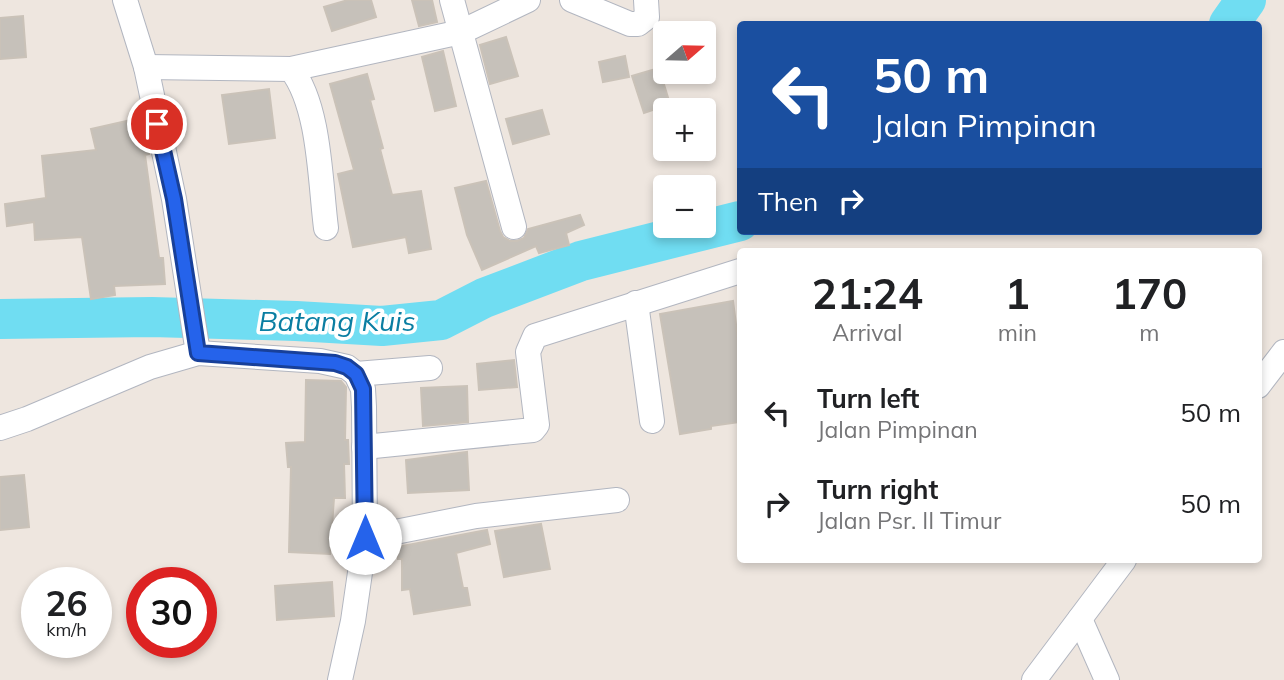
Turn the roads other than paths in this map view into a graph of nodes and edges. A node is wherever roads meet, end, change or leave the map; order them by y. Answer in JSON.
{"nodes":[{"id":1,"x":125,"y":0,"type":"edge"},
{"id":2,"x":452,"y":0,"type":"edge"},
{"id":3,"x":528,"y":0,"type":"edge"},
{"id":4,"x":572,"y":0,"type":"edge"},
{"id":5,"x":646,"y":0,"type":"edge"},
{"id":6,"x":461,"y":32,"type":"junction"},
{"id":7,"x":146,"y":67,"type":"junction"},
{"id":8,"x":291,"y":69,"type":"junction"},
{"id":9,"x":514,"y":227,"type":"dead end"},
{"id":10,"x":326,"y":228,"type":"dead end"},
{"id":11,"x":737,"y":272,"type":"edge"},
{"id":12,"x":636,"y":303,"type":"junction"},
{"id":13,"x":198,"y":348,"type":"junction"},
{"id":14,"x":1284,"y":352,"type":"edge"},
{"id":15,"x":430,"y":368,"type":"dead end"},
{"id":16,"x":356,"y":374,"type":"junction"},
{"id":17,"x":1262,"y":381,"type":"edge"},
{"id":18,"x":652,"y":421,"type":"dead end"},
{"id":19,"x":0,"y":428,"type":"edge"},
{"id":20,"x":364,"y":447,"type":"junction"},
{"id":21,"x":617,"y":500,"type":"dead end"},
{"id":22,"x":365,"y":538,"type":"junction"},
{"id":23,"x":1122,"y":563,"type":"edge"},
{"id":24,"x":1080,"y":619,"type":"junction"},
{"id":25,"x":340,"y":680,"type":"edge"},
{"id":26,"x":1034,"y":680,"type":"edge"},
{"id":27,"x":1107,"y":680,"type":"edge"}],
"edges":[{"from":1,"to":7,"type":"street"},
{"from":2,"to":6,"type":"street"},
{"from":3,"to":6,"type":"street"},
{"from":4,"to":5,"type":"street"},
{"from":6,"to":8,"type":"street"},
{"from":6,"to":9,"type":"street"},
{"from":7,"to":8,"type":"street"},
{"from":7,"to":13,"type":"street"},
{"from":8,"to":10,"type":"street"},
{"from":11,"to":12,"type":"street"},
{"from":12,"to":18,"type":"street"},
{"from":12,"to":20,"type":"street"},
{"from":13,"to":16,"type":"street"},
{"from":13,"to":19,"type":"street"},
{"from":14,"to":17,"type":"street"},
{"from":15,"to":16,"type":"street"},
{"from":16,"to":20,"type":"street"},
{"from":20,"to":22,"type":"street"},
{"from":21,"to":22,"type":"street"},
{"from":22,"to":25,"type":"street"},
{"from":23,"to":24,"type":"street"},
{"from":24,"to":26,"type":"street"},
{"from":24,"to":27,"type":"street"}]}
